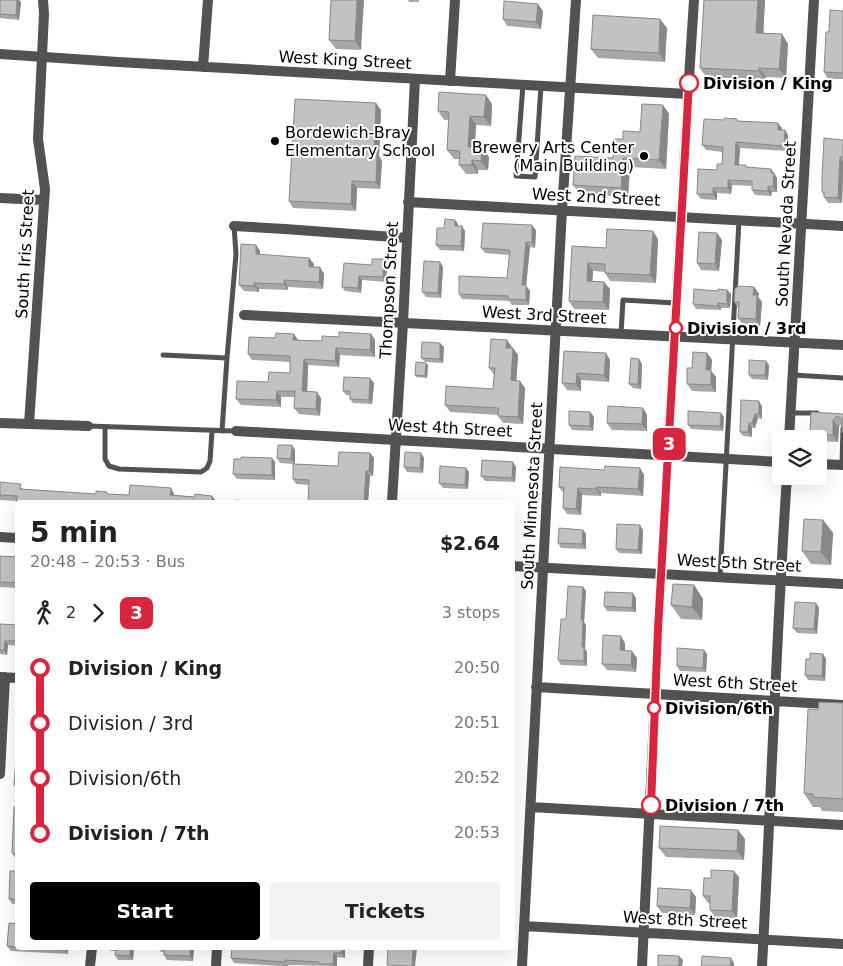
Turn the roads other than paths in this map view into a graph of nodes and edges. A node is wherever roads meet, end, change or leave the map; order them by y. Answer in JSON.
{"nodes":[{"id":1,"x":43,"y":0,"type":"edge"},
{"id":2,"x":208,"y":0,"type":"edge"},
{"id":3,"x":455,"y":0,"type":"edge"},
{"id":4,"x":576,"y":0,"type":"edge"},
{"id":5,"x":694,"y":0,"type":"edge"},
{"id":6,"x":814,"y":0,"type":"edge"},
{"id":7,"x":0,"y":54,"type":"edge"},
{"id":8,"x":42,"y":56,"type":"junction"},
{"id":9,"x":203,"y":67,"type":"junction"},
{"id":10,"x":415,"y":79,"type":"junction"},
{"id":11,"x":450,"y":81,"type":"junction"},
{"id":12,"x":523,"y":85,"type":"junction"},
{"id":13,"x":541,"y":86,"type":"junction"},
{"id":14,"x":570,"y":88,"type":"junction"},
{"id":15,"x":688,"y":94,"type":"junction"},
{"id":16,"x":0,"y":198,"type":"edge"},
{"id":17,"x":44,"y":200,"type":"junction"},
{"id":18,"x":408,"y":202,"type":"junction"},
{"id":19,"x":562,"y":210,"type":"junction"},
{"id":20,"x":682,"y":217,"type":"junction"},
{"id":21,"x":738,"y":220,"type":"junction"},
{"id":22,"x":801,"y":224,"type":"junction"},
{"id":23,"x":234,"y":226,"type":"joint"},
{"id":24,"x":843,"y":226,"type":"edge"},
{"id":25,"x":407,"y":238,"type":"junction"},
{"id":26,"x":677,"y":303,"type":"junction"},
{"id":27,"x":244,"y":315,"type":"dead end"},
{"id":28,"x":403,"y":323,"type":"junction"},
{"id":29,"x":556,"y":330,"type":"junction"},
{"id":30,"x":621,"y":334,"type":"junction"},
{"id":31,"x":675,"y":336,"type":"junction"},
{"id":32,"x":733,"y":339,"type":"junction"},
{"id":33,"x":794,"y":343,"type":"junction"},
{"id":34,"x":843,"y":345,"type":"edge"},
{"id":35,"x":163,"y":355,"type":"dead end"},
{"id":36,"x":227,"y":358,"type":"junction"},
{"id":37,"x":792,"y":376,"type":"junction"},
{"id":38,"x":843,"y":378,"type":"edge"},
{"id":39,"x":790,"y":413,"type":"junction"},
{"id":40,"x":825,"y":413,"type":"edge"},
{"id":41,"x":0,"y":423,"type":"edge"},
{"id":42,"x":29,"y":424,"type":"junction"},
{"id":43,"x":88,"y":426,"type":"joint"},
{"id":44,"x":105,"y":427,"type":"junction"},
{"id":45,"x":843,"y":428,"type":"edge"},
{"id":46,"x":212,"y":430,"type":"junction"},
{"id":47,"x":789,"y":430,"type":"edge"},
{"id":48,"x":222,"y":431,"type":"junction"},
{"id":49,"x":236,"y":432,"type":"joint"},
{"id":50,"x":396,"y":440,"type":"junction"},
{"id":51,"x":550,"y":449,"type":"junction"},
{"id":52,"x":668,"y":456,"type":"junction"},
{"id":53,"x":726,"y":459,"type":"junction"},
{"id":54,"x":772,"y":462,"type":"edge"},
{"id":55,"x":827,"y":464,"type":"edge"},
{"id":56,"x":842,"y":465,"type":"edge"},
{"id":57,"x":786,"y":485,"type":"edge"},
{"id":58,"x":392,"y":500,"type":"edge"},
{"id":59,"x":0,"y":537,"type":"edge"},
{"id":60,"x":15,"y":538,"type":"edge"},
{"id":61,"x":515,"y":566,"type":"edge"},
{"id":62,"x":543,"y":568,"type":"junction"},
{"id":63,"x":661,"y":574,"type":"junction"},
{"id":64,"x":720,"y":577,"type":"junction"},
{"id":65,"x":780,"y":581,"type":"junction"},
{"id":66,"x":843,"y":584,"type":"edge"},
{"id":67,"x":3,"y":677,"type":"edge"},
{"id":68,"x":536,"y":687,"type":"junction"},
{"id":69,"x":655,"y":694,"type":"junction"},
{"id":70,"x":774,"y":701,"type":"junction"},
{"id":71,"x":843,"y":705,"type":"edge"},
{"id":72,"x":0,"y":774,"type":"edge"},
{"id":73,"x":531,"y":807,"type":"junction"},
{"id":74,"x":651,"y":814,"type":"junction"},
{"id":75,"x":770,"y":821,"type":"junction"},
{"id":76,"x":843,"y":825,"type":"edge"},
{"id":77,"x":524,"y":926,"type":"junction"},
{"id":78,"x":644,"y":933,"type":"junction"},
{"id":79,"x":763,"y":940,"type":"junction"},
{"id":80,"x":843,"y":944,"type":"edge"},
{"id":81,"x":92,"y":950,"type":"edge"},
{"id":82,"x":217,"y":950,"type":"edge"},
{"id":83,"x":369,"y":950,"type":"edge"},
{"id":84,"x":90,"y":966,"type":"edge"},
{"id":85,"x":216,"y":966,"type":"edge"},
{"id":86,"x":368,"y":966,"type":"edge"},
{"id":87,"x":522,"y":966,"type":"edge"},
{"id":88,"x":642,"y":966,"type":"edge"},
{"id":89,"x":762,"y":966,"type":"edge"}],
"edges":[{"from":1,"to":8,"type":"street","name":"South Iris Street"},
{"from":2,"to":9,"type":"street"},
{"from":3,"to":11,"type":"street"},
{"from":4,"to":14,"type":"street","name":"South Minnesota Street"},
{"from":5,"to":15,"type":"street"},
{"from":6,"to":22,"type":"street","name":"South Nevada Street"},
{"from":7,"to":8,"type":"street","name":"West King Street"},
{"from":8,"to":9,"type":"street","name":"West King Street"},
{"from":8,"to":17,"type":"street","name":"South Iris Street"},
{"from":9,"to":10,"type":"street","name":"West King Street"},
{"from":10,"to":11,"type":"street","name":"West King Street"},
{"from":10,"to":18,"type":"street","name":"Thompson Street"},
{"from":11,"to":12,"type":"street","name":"West King Street"},
{"from":12,"to":13,"type":"street","name":"West King Street"},
{"from":12,"to":13,"type":"lane"},
{"from":13,"to":14,"type":"street","name":"West King Street"},
{"from":14,"to":15,"type":"street","name":"West King Street"},
{"from":14,"to":19,"type":"street","name":"South Minnesota Street"},
{"from":15,"to":20,"type":"street"},
{"from":16,"to":17,"type":"street"},
{"from":17,"to":42,"type":"street","name":"South Iris Street"},
{"from":18,"to":19,"type":"street","name":"West 2nd Street"},
{"from":18,"to":25,"type":"street","name":"Thompson Street"},
{"from":19,"to":20,"type":"street","name":"West 2nd Street"},
{"from":19,"to":29,"type":"street","name":"South Minnesota Street"},
{"from":20,"to":21,"type":"street","name":"West 2nd Street"},
{"from":20,"to":26,"type":"street"},
{"from":21,"to":22,"type":"street","name":"West 2nd Street"},
{"from":21,"to":32,"type":"lane"},
{"from":22,"to":24,"type":"street","name":"West 2nd Street"},
{"from":22,"to":33,"type":"street","name":"South Nevada Street"},
{"from":23,"to":25,"type":"street"},
{"from":23,"to":36,"type":"lane"},
{"from":25,"to":28,"type":"street","name":"Thompson Street"},
{"from":26,"to":30,"type":"lane"},
{"from":26,"to":31,"type":"street"},
{"from":27,"to":28,"type":"street","name":"West 3rd Street"},
{"from":28,"to":29,"type":"street","name":"West 3rd Street"},
{"from":28,"to":50,"type":"street","name":"Thompson Street"},
{"from":29,"to":30,"type":"street","name":"West 3rd Street"},
{"from":29,"to":51,"type":"street","name":"South Minnesota Street"},
{"from":30,"to":31,"type":"street","name":"West 3rd Street"},
{"from":31,"to":32,"type":"street","name":"West 3rd Street"},
{"from":31,"to":52,"type":"street"},
{"from":32,"to":33,"type":"street","name":"West 3rd Street"},
{"from":32,"to":53,"type":"lane"},
{"from":33,"to":34,"type":"street","name":"West 3rd Street"},
{"from":33,"to":37,"type":"street","name":"South Nevada Street"},
{"from":35,"to":36,"type":"lane"},
{"from":36,"to":48,"type":"lane"},
{"from":37,"to":38,"type":"lane"},
{"from":37,"to":39,"type":"street","name":"South Nevada Street"},
{"from":39,"to":40,"type":"lane"},
{"from":39,"to":47,"type":"street","name":"South Nevada Street"},
{"from":41,"to":42,"type":"street"},
{"from":42,"to":43,"type":"street"},
{"from":43,"to":44,"type":"lane"},
{"from":44,"to":46,"type":"lane"},
{"from":44,"to":46,"type":"lane"},
{"from":45,"to":56,"type":"lane"},
{"from":46,"to":48,"type":"lane"},
{"from":48,"to":49,"type":"lane"},
{"from":49,"to":50,"type":"street","name":"West 4th Street"},
{"from":50,"to":51,"type":"street","name":"West 4th Street"},
{"from":50,"to":58,"type":"street","name":"Thompson Street"},
{"from":51,"to":52,"type":"street","name":"West 4th Street"},
{"from":51,"to":62,"type":"street","name":"South Minnesota Street"},
{"from":52,"to":53,"type":"street","name":"West 4th Street"},
{"from":52,"to":63,"type":"street"},
{"from":53,"to":54,"type":"street","name":"West 4th Street"},
{"from":53,"to":64,"type":"lane"},
{"from":55,"to":56,"type":"street"},
{"from":57,"to":65,"type":"street"},
{"from":59,"to":60,"type":"street"},
{"from":61,"to":62,"type":"street","name":"West 5th Street"},
{"from":62,"to":63,"type":"street","name":"West 5th Street"},
{"from":62,"to":68,"type":"street","name":"South Minnesota Street"},
{"from":63,"to":64,"type":"street","name":"West 5th Street"},
{"from":63,"to":69,"type":"street"},
{"from":64,"to":65,"type":"street","name":"West 5th Street"},
{"from":65,"to":66,"type":"street","name":"West 5th Street"},
{"from":65,"to":70,"type":"street"},
{"from":67,"to":72,"type":"street"},
{"from":68,"to":69,"type":"street","name":"West 6th Street"},
{"from":68,"to":73,"type":"street","name":"South Minnesota Street"},
{"from":69,"to":70,"type":"street","name":"West 6th Street"},
{"from":69,"to":74,"type":"street"},
{"from":70,"to":71,"type":"street","name":"West 6th Street"},
{"from":70,"to":75,"type":"street"},
{"from":73,"to":74,"type":"street"},
{"from":73,"to":77,"type":"street","name":"South Minnesota Street"},
{"from":74,"to":75,"type":"street"},
{"from":74,"to":78,"type":"street"},
{"from":75,"to":76,"type":"street"},
{"from":75,"to":79,"type":"street"},
{"from":77,"to":78,"type":"street","name":"West 8th Street"},
{"from":77,"to":87,"type":"street","name":"South Minnesota Street"},
{"from":78,"to":79,"type":"street","name":"West 8th Street"},
{"from":78,"to":88,"type":"street"},
{"from":79,"to":80,"type":"street","name":"West 8th Street"},
{"from":79,"to":89,"type":"street"},
{"from":81,"to":84,"type":"street"},
{"from":82,"to":85,"type":"street"},
{"from":83,"to":86,"type":"street"}]}
